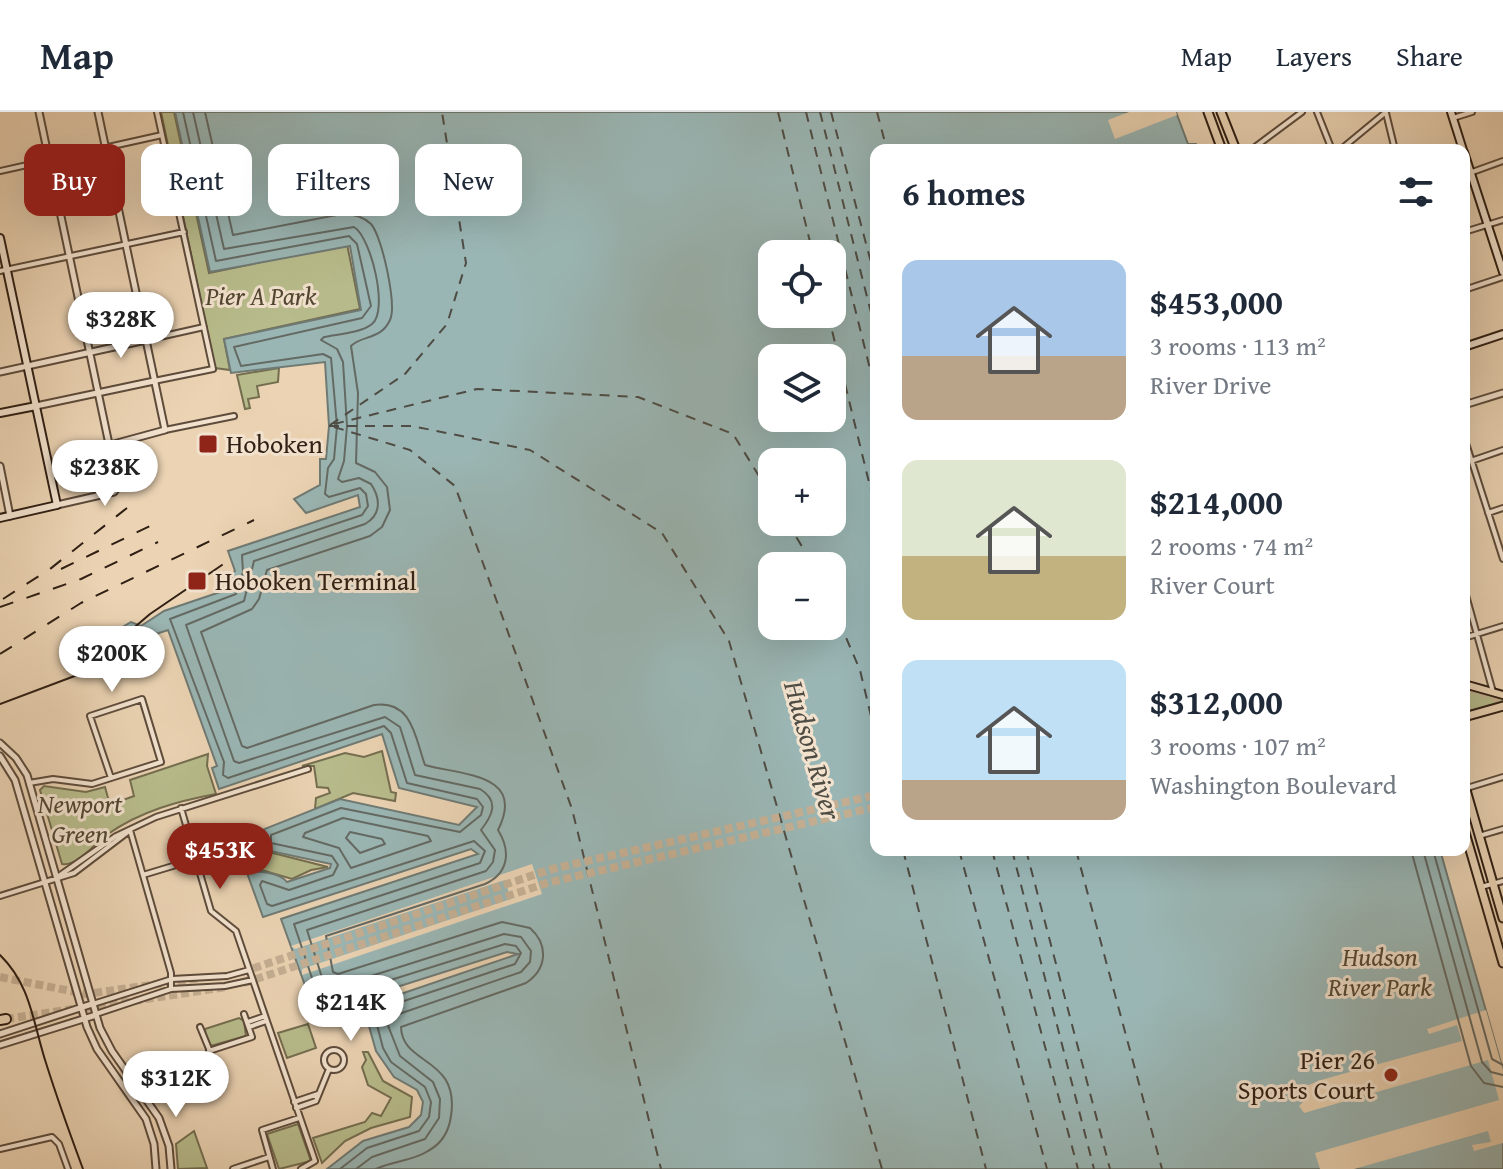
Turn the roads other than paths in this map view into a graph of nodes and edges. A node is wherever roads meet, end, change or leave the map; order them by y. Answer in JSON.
{"nodes":[{"id":1,"x":39,"y":112,"type":"edge"},
{"id":2,"x":98,"y":112,"type":"edge"},
{"id":3,"x":157,"y":112,"type":"edge"},
{"id":4,"x":1208,"y":112,"type":"edge"},
{"id":5,"x":1221,"y":112,"type":"edge"},
{"id":6,"x":1302,"y":112,"type":"edge"},
{"id":7,"x":1317,"y":112,"type":"edge"},
{"id":8,"x":1385,"y":112,"type":"edge"},
{"id":9,"x":1472,"y":112,"type":"edge"},
{"id":10,"x":1452,"y":115,"type":"edge"},
{"id":11,"x":162,"y":135,"type":"junction"},
{"id":12,"x":46,"y":144,"type":"edge"},
{"id":13,"x":105,"y":144,"type":"edge"},
{"id":14,"x":123,"y":144,"type":"edge"},
{"id":15,"x":1220,"y":144,"type":"edge"},
{"id":16,"x":1234,"y":144,"type":"edge"},
{"id":17,"x":1262,"y":144,"type":"edge"},
{"id":18,"x":1330,"y":144,"type":"edge"},
{"id":19,"x":1347,"y":144,"type":"edge"},
{"id":20,"x":1393,"y":144,"type":"edge"},
{"id":21,"x":1462,"y":144,"type":"edge"},
{"id":22,"x":1503,"y":161,"type":"edge"},
{"id":23,"x":24,"y":166,"type":"edge"},
{"id":24,"x":0,"y":171,"type":"edge"},
{"id":25,"x":1470,"y":173,"type":"edge"},
{"id":26,"x":1470,"y":181,"type":"edge"},
{"id":27,"x":61,"y":216,"type":"edge"},
{"id":28,"x":119,"y":216,"type":"edge"},
{"id":29,"x":1503,"y":220,"type":"edge"},
{"id":30,"x":1488,"y":225,"type":"junction"},
{"id":31,"x":1470,"y":230,"type":"edge"},
{"id":32,"x":184,"y":232,"type":"junction"},
{"id":33,"x":0,"y":238,"type":"edge"},
{"id":34,"x":125,"y":245,"type":"junction"},
{"id":35,"x":70,"y":256,"type":"junction"},
{"id":36,"x":3,"y":270,"type":"edge"},
{"id":37,"x":1503,"y":274,"type":"edge"},
{"id":38,"x":1470,"y":288,"type":"edge"},
{"id":39,"x":204,"y":327,"type":"junction"},
{"id":40,"x":1503,"y":334,"type":"edge"},
{"id":41,"x":146,"y":340,"type":"junction"},
{"id":42,"x":1470,"y":345,"type":"edge"},
{"id":43,"x":90,"y":352,"type":"junction"},
{"id":44,"x":27,"y":366,"type":"junction"},
{"id":45,"x":0,"y":372,"type":"edge"},
{"id":46,"x":154,"y":381,"type":"junction"},
{"id":47,"x":98,"y":393,"type":"junction"},
{"id":48,"x":1503,"y":393,"type":"edge"},
{"id":49,"x":1470,"y":403,"type":"edge"},
{"id":50,"x":36,"y":406,"type":"junction"},
{"id":51,"x":0,"y":413,"type":"edge"},
{"id":52,"x":234,"y":416,"type":"dead end"},
{"id":53,"x":165,"y":430,"type":"junction"},
{"id":54,"x":110,"y":445,"type":"junction"},
{"id":55,"x":1503,"y":450,"type":"edge"},
{"id":56,"x":1470,"y":458,"type":"edge"},
{"id":57,"x":1471,"y":461,"type":"junction"},
{"id":58,"x":0,"y":466,"type":"edge"},
{"id":59,"x":57,"y":505,"type":"junction"},
{"id":60,"x":1503,"y":508,"type":"edge"},
{"id":61,"x":1488,"y":513,"type":"junction"},
{"id":62,"x":10,"y":516,"type":"junction"},
{"id":63,"x":0,"y":518,"type":"edge"},
{"id":64,"x":1503,"y":559,"type":"edge"},
{"id":65,"x":1470,"y":609,"type":"edge"},
{"id":66,"x":1503,"y":626,"type":"edge"},
{"id":67,"x":1477,"y":634,"type":"junction"},
{"id":68,"x":1470,"y":636,"type":"edge"},
{"id":69,"x":1470,"y":686,"type":"edge"},
{"id":70,"x":1493,"y":692,"type":"junction"},
{"id":71,"x":1503,"y":695,"type":"edge"},
{"id":72,"x":1502,"y":709,"type":"edge"},
{"id":73,"x":1470,"y":716,"type":"edge"},
{"id":74,"x":0,"y":743,"type":"edge"},
{"id":75,"x":0,"y":756,"type":"edge"},
{"id":76,"x":308,"y":769,"type":"dead end"},
{"id":77,"x":1503,"y":777,"type":"edge"},
{"id":78,"x":111,"y":778,"type":"junction"},
{"id":79,"x":29,"y":783,"type":"junction"},
{"id":80,"x":1470,"y":785,"type":"edge"},
{"id":81,"x":18,"y":788,"type":"junction"},
{"id":82,"x":1470,"y":804,"type":"edge"},
{"id":83,"x":181,"y":808,"type":"junction"},
{"id":84,"x":1503,"y":829,"type":"edge"},
{"id":85,"x":130,"y":830,"type":"junction"},
{"id":86,"x":1479,"y":836,"type":"junction"},
{"id":87,"x":1470,"y":849,"type":"edge"},
{"id":88,"x":196,"y":859,"type":"junction"},
{"id":89,"x":143,"y":875,"type":"junction"},
{"id":90,"x":56,"y":878,"type":"junction"},
{"id":91,"x":1503,"y":881,"type":"edge"},
{"id":92,"x":45,"y":882,"type":"junction"},
{"id":93,"x":1493,"y":884,"type":"junction"},
{"id":94,"x":1481,"y":887,"type":"junction"},
{"id":95,"x":0,"y":896,"type":"edge"},
{"id":96,"x":1503,"y":918,"type":"edge"},
{"id":97,"x":1499,"y":934,"type":"edge"},
{"id":98,"x":1503,"y":963,"type":"edge"},
{"id":99,"x":249,"y":970,"type":"junction"},
{"id":100,"x":172,"y":979,"type":"junction"},
{"id":101,"x":253,"y":980,"type":"junction"},
{"id":102,"x":171,"y":989,"type":"junction"},
{"id":103,"x":92,"y":1004,"type":"junction"},
{"id":104,"x":82,"y":1008,"type":"junction"},
{"id":105,"x":244,"y":1014,"type":"dead end"},
{"id":106,"x":96,"y":1015,"type":"junction"},
{"id":107,"x":84,"y":1017,"type":"junction"},
{"id":108,"x":266,"y":1018,"type":"junction"},
{"id":109,"x":248,"y":1024,"type":"junction"},
{"id":110,"x":200,"y":1027,"type":"dead end"},
{"id":111,"x":0,"y":1034,"type":"edge"},
{"id":112,"x":0,"y":1045,"type":"edge"},
{"id":113,"x":209,"y":1051,"type":"junction"},
{"id":114,"x":216,"y":1066,"type":"dead end"},
{"id":115,"x":329,"y":1069,"type":"junction"},
{"id":116,"x":318,"y":1094,"type":"junction"},
{"id":117,"x":294,"y":1102,"type":"junction"},
{"id":118,"x":296,"y":1108,"type":"junction"},
{"id":119,"x":299,"y":1118,"type":"junction"},
{"id":120,"x":0,"y":1149,"type":"edge"},
{"id":121,"x":269,"y":1157,"type":"junction"},
{"id":122,"x":68,"y":1169,"type":"edge"},
{"id":123,"x":156,"y":1169,"type":"edge"},
{"id":124,"x":171,"y":1169,"type":"edge"},
{"id":125,"x":233,"y":1169,"type":"edge"},
{"id":126,"x":273,"y":1169,"type":"edge"},
{"id":127,"x":301,"y":1169,"type":"edge"}],
"edges":[{"from":1,"to":12,"type":"street"},
{"from":2,"to":13,"type":"street"},
{"from":3,"to":11,"type":"street"},
{"from":4,"to":15,"type":"highway"},
{"from":5,"to":16,"type":"highway"},
{"from":6,"to":17,"type":"street"},
{"from":7,"to":18,"type":"street"},
{"from":8,"to":19,"type":"street"},
{"from":8,"to":20,"type":"street"},
{"from":9,"to":10,"type":"street"},
{"from":10,"to":21,"type":"main road"},
{"from":11,"to":14,"type":"street"},
{"from":11,"to":32,"type":"street"},
{"from":22,"to":25,"type":"street"},
{"from":23,"to":24,"type":"street"},
{"from":26,"to":30,"type":"main road"},
{"from":27,"to":35,"type":"street"},
{"from":28,"to":34,"type":"street"},
{"from":29,"to":30,"type":"street"},
{"from":30,"to":31,"type":"street"},
{"from":30,"to":37,"type":"main road"},
{"from":32,"to":34,"type":"street"},
{"from":32,"to":39,"type":"street"},
{"from":33,"to":36,"type":"main road"},
{"from":34,"to":35,"type":"street"},
{"from":34,"to":41,"type":"street"},
{"from":35,"to":36,"type":"street"},
{"from":35,"to":43,"type":"street"},
{"from":36,"to":44,"type":"main road"},
{"from":37,"to":38,"type":"street"},
{"from":39,"to":41,"type":"street"},
{"from":39,"to":46,"type":"street"},
{"from":40,"to":42,"type":"main road"},
{"from":41,"to":43,"type":"street"},
{"from":41,"to":46,"type":"street"},
{"from":43,"to":44,"type":"street"},
{"from":43,"to":47,"type":"street"},
{"from":44,"to":45,"type":"street"},
{"from":44,"to":50,"type":"main road"},
{"from":46,"to":47,"type":"street"},
{"from":46,"to":53,"type":"street"},
{"from":47,"to":50,"type":"street"},
{"from":47,"to":54,"type":"street"},
{"from":48,"to":49,"type":"street"},
{"from":50,"to":51,"type":"main road"},
{"from":50,"to":59,"type":"main road"},
{"from":52,"to":53,"type":"street"},
{"from":53,"to":54,"type":"street"},
{"from":54,"to":59,"type":"street"},
{"from":55,"to":57,"type":"street"},
{"from":56,"to":57,"type":"street"},
{"from":57,"to":61,"type":"street"},
{"from":58,"to":62,"type":"street"},
{"from":59,"to":62,"type":"main road"},
{"from":60,"to":61,"type":"street"},
{"from":61,"to":64,"type":"street"},
{"from":62,"to":63,"type":"main road"},
{"from":65,"to":67,"type":"street"},
{"from":66,"to":67,"type":"street"},
{"from":67,"to":68,"type":"street"},
{"from":67,"to":70,"type":"street"},
{"from":69,"to":70,"type":"main road"},
{"from":70,"to":71,"type":"main road"},
{"from":72,"to":73,"type":"highway"},
{"from":74,"to":79,"type":"street"},
{"from":75,"to":81,"type":"street"},
{"from":76,"to":83,"type":"street"},
{"from":77,"to":80,"type":"street"},
{"from":78,"to":78,"type":"street"},
{"from":78,"to":79,"type":"street"},
{"from":79,"to":81,"type":"street"},
{"from":79,"to":90,"type":"street"},
{"from":81,"to":92,"type":"street"},
{"from":82,"to":86,"type":"highway"},
{"from":83,"to":85,"type":"street"},
{"from":83,"to":88,"type":"street"},
{"from":84,"to":86,"type":"street"},
{"from":85,"to":89,"type":"street"},
{"from":85,"to":90,"type":"street"},
{"from":86,"to":93,"type":"highway"},
{"from":87,"to":94,"type":"highway"},
{"from":88,"to":89,"type":"street"},
{"from":88,"to":99,"type":"street"},
{"from":89,"to":100,"type":"street"},
{"from":90,"to":92,"type":"street"},
{"from":90,"to":103,"type":"street"},
{"from":91,"to":93,"type":"street"},
{"from":92,"to":95,"type":"street"},
{"from":92,"to":104,"type":"street"},
{"from":93,"to":94,"type":"street"},
{"from":93,"to":96,"type":"highway"},
{"from":94,"to":97,"type":"highway"},
{"from":97,"to":98,"type":"highway"},
{"from":99,"to":100,"type":"street"},
{"from":99,"to":101,"type":"street"},
{"from":100,"to":102,"type":"street"},
{"from":100,"to":103,"type":"street"},
{"from":101,"to":102,"type":"street"},
{"from":101,"to":108,"type":"street"},
{"from":102,"to":106,"type":"street"},
{"from":103,"to":104,"type":"street"},
{"from":103,"to":106,"type":"street"},
{"from":104,"to":107,"type":"street"},
{"from":104,"to":111,"type":"street"},
{"from":105,"to":109,"type":"street"},
{"from":106,"to":107,"type":"street"},
{"from":106,"to":124,"type":"street"},
{"from":107,"to":112,"type":"street"},
{"from":107,"to":123,"type":"street"},
{"from":108,"to":109,"type":"street"},
{"from":108,"to":117,"type":"street"},
{"from":109,"to":113,"type":"street"},
{"from":110,"to":113,"type":"street"},
{"from":113,"to":114,"type":"street"},
{"from":115,"to":115,"type":"street"},
{"from":115,"to":116,"type":"street"},
{"from":116,"to":117,"type":"street"},
{"from":116,"to":118,"type":"street"},
{"from":117,"to":118,"type":"street"},
{"from":118,"to":119,"type":"street"},
{"from":119,"to":121,"type":"street"},
{"from":119,"to":127,"type":"street"},
{"from":120,"to":122,"type":"street"},
{"from":121,"to":125,"type":"street"},
{"from":121,"to":126,"type":"street"}]}
